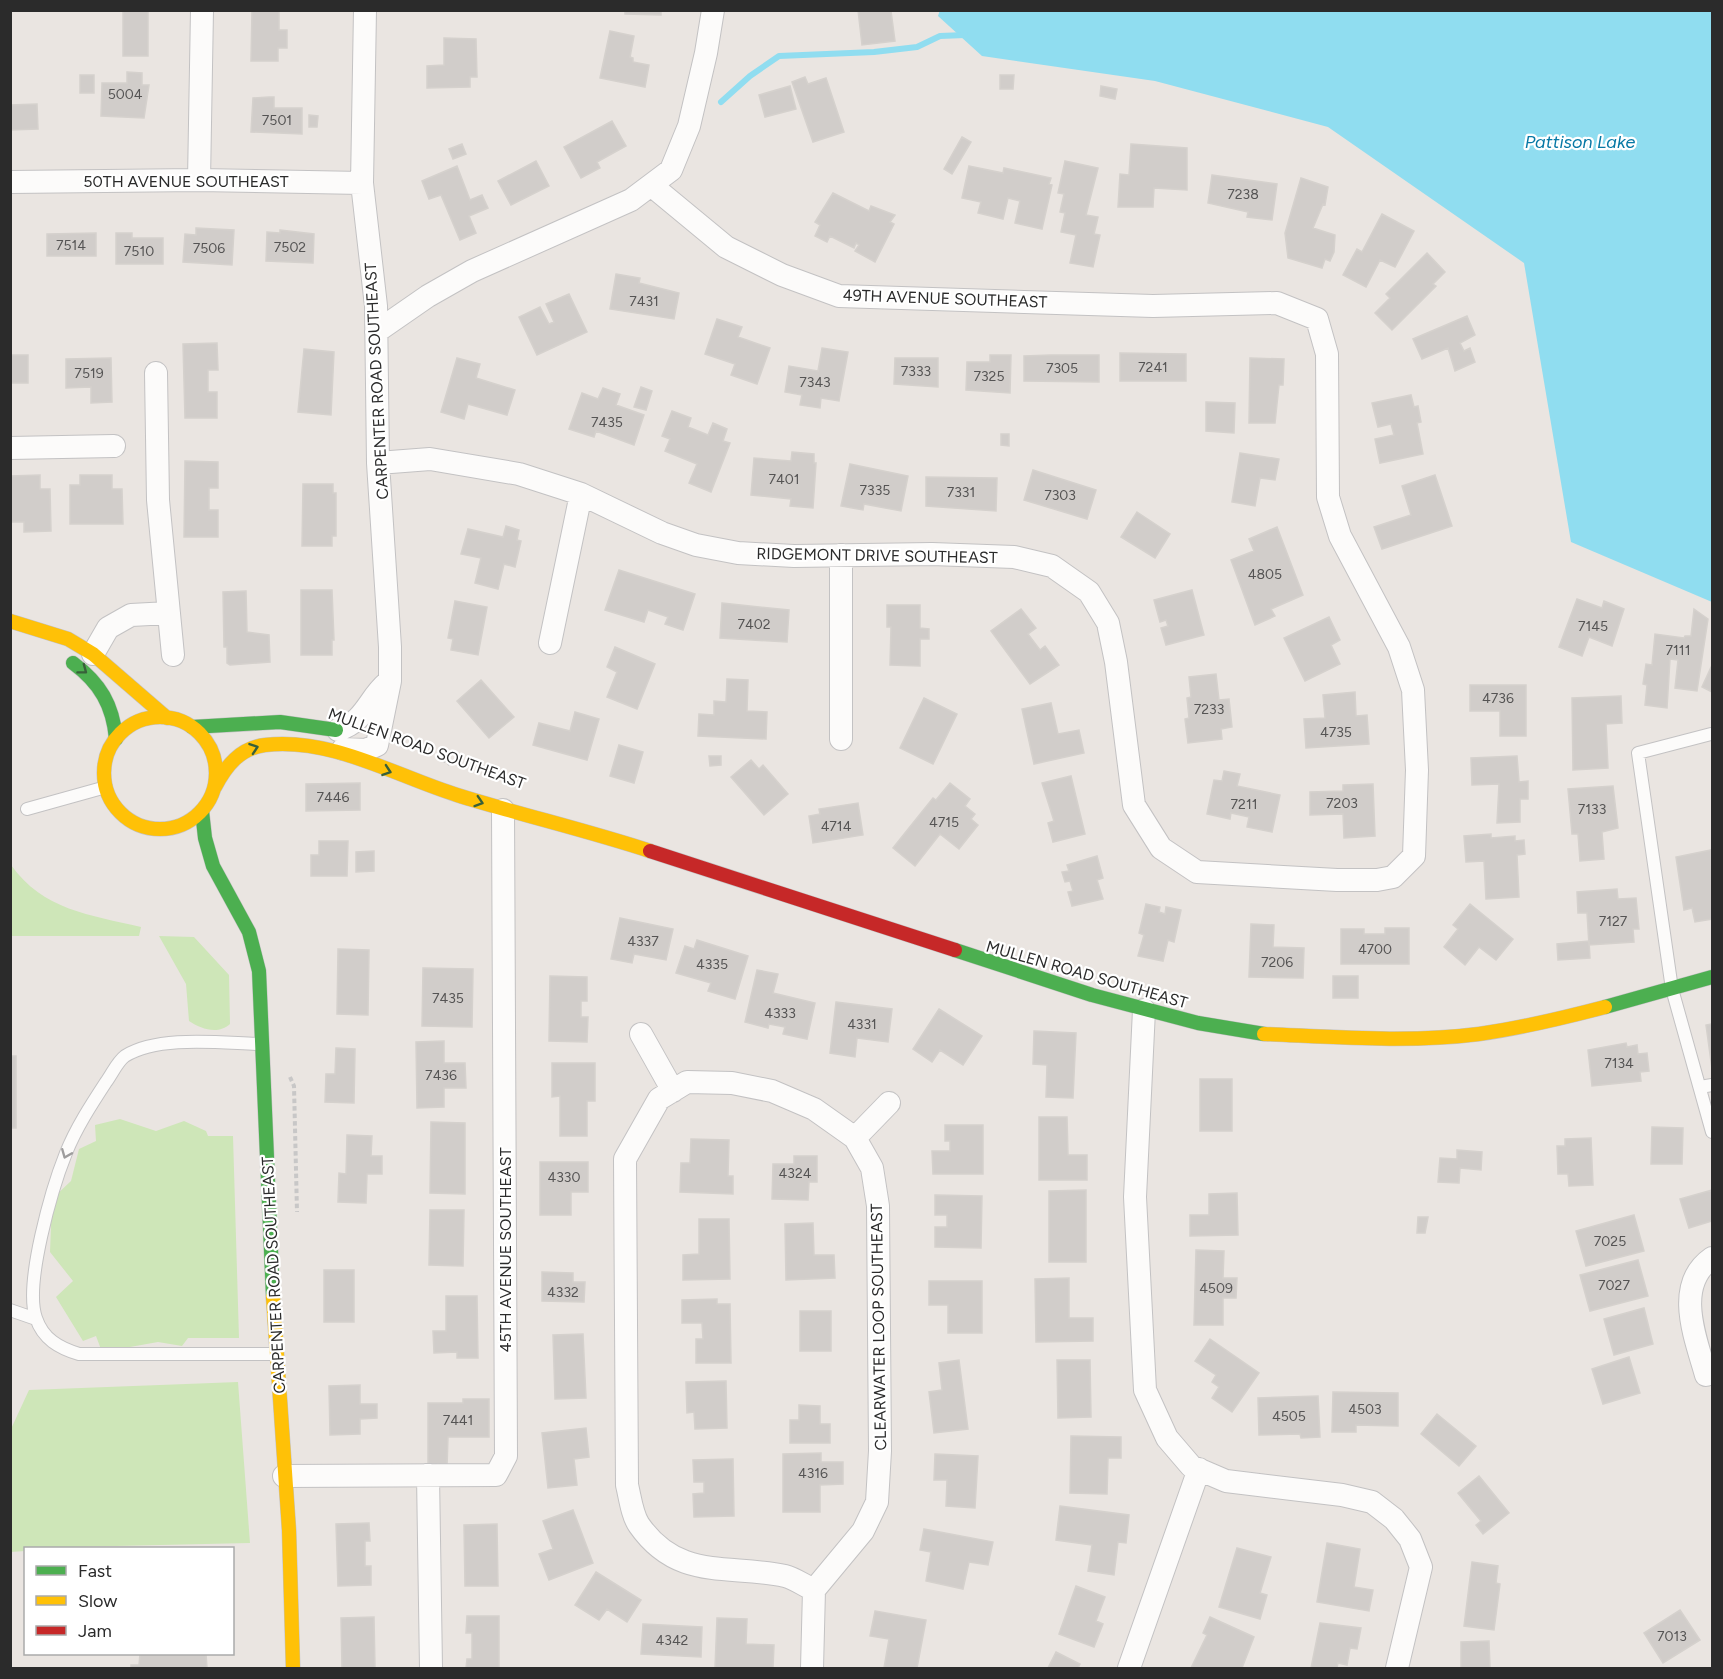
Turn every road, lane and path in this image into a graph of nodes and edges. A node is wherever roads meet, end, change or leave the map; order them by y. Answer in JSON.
{"nodes":[{"id":1,"x":202,"y":10,"type":"edge"},
{"id":2,"x":365,"y":10,"type":"edge"},
{"id":3,"x":713,"y":10,"type":"edge"},
{"id":4,"x":200,"y":180,"type":"junction"},
{"id":5,"x":10,"y":182,"type":"edge"},
{"id":6,"x":362,"y":183,"type":"junction"},
{"id":7,"x":651,"y":185,"type":"junction"},
{"id":8,"x":376,"y":332,"type":"junction"},
{"id":9,"x":156,"y":372,"type":"dead end"},
{"id":10,"x":114,"y":447,"type":"dead end"},
{"id":11,"x":10,"y":448,"type":"edge"},
{"id":12,"x":378,"y":463,"type":"junction"},
{"id":13,"x":581,"y":494,"type":"junction"},
{"id":14,"x":841,"y":555,"type":"junction"},
{"id":15,"x":169,"y":613,"type":"junction"},
{"id":16,"x":10,"y":621,"type":"edge"},
{"id":17,"x":550,"y":643,"type":"dead end"},
{"id":18,"x":93,"y":654,"type":"junction"},
{"id":19,"x":173,"y":655,"type":"dead end"},
{"id":20,"x":62,"y":656,"type":"dead end"},
{"id":21,"x":390,"y":681,"type":"junction"},
{"id":22,"x":167,"y":718,"type":"junction"},
{"id":23,"x":192,"y":727,"type":"junction"},
{"id":24,"x":338,"y":730,"type":"junction"},
{"id":25,"x":1711,"y":734,"type":"dead end"},
{"id":26,"x":841,"y":739,"type":"dead end"},
{"id":27,"x":116,"y":740,"type":"junction"},
{"id":28,"x":311,"y":746,"type":"junction"},
{"id":29,"x":383,"y":747,"type":"junction"},
{"id":30,"x":106,"y":787,"type":"junction"},
{"id":31,"x":215,"y":787,"type":"junction"},
{"id":32,"x":512,"y":805,"type":"junction"},
{"id":33,"x":27,"y":808,"type":"dead end"},
{"id":34,"x":202,"y":811,"type":"junction"},
{"id":35,"x":574,"y":826,"type":"junction"},
{"id":36,"x":156,"y":830,"type":"junction"},
{"id":37,"x":175,"y":841,"type":"dead end"},
{"id":38,"x":193,"y":856,"type":"dead end"},
{"id":39,"x":1393,"y":877,"type":"joint"},
{"id":40,"x":224,"y":889,"type":"junction"},
{"id":41,"x":1713,"y":977,"type":"edge"},
{"id":42,"x":1672,"y":988,"type":"junction"},
{"id":43,"x":1144,"y":1011,"type":"junction"},
{"id":44,"x":641,"y":1034,"type":"dead end"},
{"id":45,"x":262,"y":1044,"type":"junction"},
{"id":46,"x":288,"y":1074,"type":"dead end"},
{"id":47,"x":1706,"y":1086,"type":"edge"},
{"id":48,"x":673,"y":1091,"type":"junction"},
{"id":49,"x":889,"y":1103,"type":"dead end"},
{"id":50,"x":1713,"y":1132,"type":"edge"},
{"id":51,"x":855,"y":1138,"type":"junction"},
{"id":52,"x":297,"y":1215,"type":"dead end"},
{"id":53,"x":1713,"y":1258,"type":"edge"},
{"id":54,"x":10,"y":1310,"type":"edge"},
{"id":55,"x":36,"y":1318,"type":"junction"},
{"id":56,"x":275,"y":1354,"type":"junction"},
{"id":57,"x":1709,"y":1376,"type":"edge"},
{"id":58,"x":1199,"y":1469,"type":"junction"},
{"id":59,"x":428,"y":1475,"type":"junction"},
{"id":60,"x":284,"y":1476,"type":"junction"},
{"id":61,"x":814,"y":1590,"type":"junction"},
{"id":62,"x":293,"y":1668,"type":"edge"},
{"id":63,"x":430,"y":1668,"type":"edge"},
{"id":64,"x":812,"y":1668,"type":"edge"},
{"id":65,"x":1129,"y":1668,"type":"edge"},
{"id":66,"x":1397,"y":1668,"type":"edge"}],
"edges":[{"from":1,"to":4,"type":"street"},
{"from":2,"to":6,"type":"street","name":"CARPENTER ROAD SOUTHEAST"},
{"from":3,"to":7,"type":"street"},
{"from":4,"to":5,"type":"street","name":"50TH AVENUE SOUTHEAST"},
{"from":4,"to":6,"type":"street","name":"50TH AVENUE SOUTHEAST"},
{"from":6,"to":8,"type":"street","name":"CARPENTER ROAD SOUTHEAST"},
{"from":7,"to":8,"type":"street"},
{"from":7,"to":39,"type":"street","name":"49TH AVENUE SOUTHEAST"},
{"from":8,"to":12,"type":"street","name":"CARPENTER ROAD SOUTHEAST"},
{"from":9,"to":15,"type":"street"},
{"from":10,"to":11,"type":"street"},
{"from":12,"to":13,"type":"street","name":"RIDGEMONT DRIVE SOUTHEAST"},
{"from":12,"to":21,"type":"street","name":"CARPENTER ROAD SOUTHEAST"},
{"from":13,"to":14,"type":"street","name":"RIDGEMONT DRIVE SOUTHEAST"},
{"from":13,"to":17,"type":"street"},
{"from":14,"to":26,"type":"street"},
{"from":14,"to":39,"type":"street","name":"RIDGEMONT DRIVE SOUTHEAST"},
{"from":15,"to":18,"type":"street"},
{"from":15,"to":19,"type":"street"},
{"from":16,"to":18,"type":"street"},
{"from":18,"to":22,"type":"street"},
{"from":20,"to":27,"type":"street","one_way":true},
{"from":21,"to":24,"type":"street"},
{"from":21,"to":29,"type":"street","name":"CARPENTER ROAD SOUTHEAST"},
{"from":22,"to":23,"type":"street"},
{"from":22,"to":27,"type":"street"},
{"from":23,"to":24,"type":"street","name":"MULLEN ROAD SOUTHEAST"},
{"from":23,"to":31,"type":"street"},
{"from":24,"to":29,"type":"street","name":"MULLEN ROAD SOUTHEAST"},
{"from":25,"to":42,"type":"lane"},
{"from":27,"to":30,"type":"street"},
{"from":28,"to":29,"type":"street"},
{"from":31,"to":28,"type":"street","name":"MULLEN ROAD SOUTHEAST","one_way":true},
{"from":28,"to":32,"type":"street","name":"MULLEN ROAD SOUTHEAST","one_way":true},
{"from":30,"to":33,"type":"lane"},
{"from":30,"to":36,"type":"street"},
{"from":31,"to":34,"type":"street"},
{"from":32,"to":35,"type":"street","name":"MULLEN ROAD SOUTHEAST"},
{"from":32,"to":35,"type":"street","name":"MULLEN ROAD SOUTHEAST"},
{"from":32,"to":59,"type":"street","name":"45TH AVENUE SOUTHEAST"},
{"from":34,"to":36,"type":"street"},
{"from":34,"to":40,"type":"street","name":"CARPENTER ROAD SOUTHEAST"},
{"from":35,"to":43,"type":"street","name":"MULLEN ROAD SOUTHEAST"},
{"from":36,"to":37,"type":"street"},
{"from":38,"to":40,"type":"street","name":"CARPENTER ROAD SOUTHEAST"},
{"from":40,"to":45,"type":"street","name":"CARPENTER ROAD SOUTHEAST"},
{"from":41,"to":42,"type":"street","name":"MULLEN ROAD SOUTHEAST"},
{"from":42,"to":43,"type":"street","name":"MULLEN ROAD SOUTHEAST"},
{"from":42,"to":47,"type":"lane"},
{"from":43,"to":58,"type":"street"},
{"from":44,"to":48,"type":"street"},
{"from":45,"to":55,"type":"lane","one_way":true},
{"from":45,"to":56,"type":"street","name":"CARPENTER ROAD SOUTHEAST"},
{"from":46,"to":52,"type":"path"},
{"from":47,"to":50,"type":"lane"},
{"from":48,"to":51,"type":"street","name":"CLEARWATER LOOP SOUTHEAST"},
{"from":48,"to":61,"type":"street","name":"CLEARWATER LOOP SOUTHEAST"},
{"from":49,"to":51,"type":"street"},
{"from":51,"to":61,"type":"street","name":"CLEARWATER LOOP SOUTHEAST"},
{"from":53,"to":57,"type":"street"},
{"from":54,"to":55,"type":"lane"},
{"from":55,"to":56,"type":"lane"},
{"from":56,"to":60,"type":"street","name":"CARPENTER ROAD SOUTHEAST"},
{"from":58,"to":65,"type":"street"},
{"from":58,"to":66,"type":"street"},
{"from":59,"to":60,"type":"street","name":"45TH AVENUE SOUTHEAST"},
{"from":59,"to":63,"type":"street"},
{"from":60,"to":62,"type":"street","name":"CARPENTER ROAD SOUTHEAST"},
{"from":61,"to":64,"type":"street"}]}
